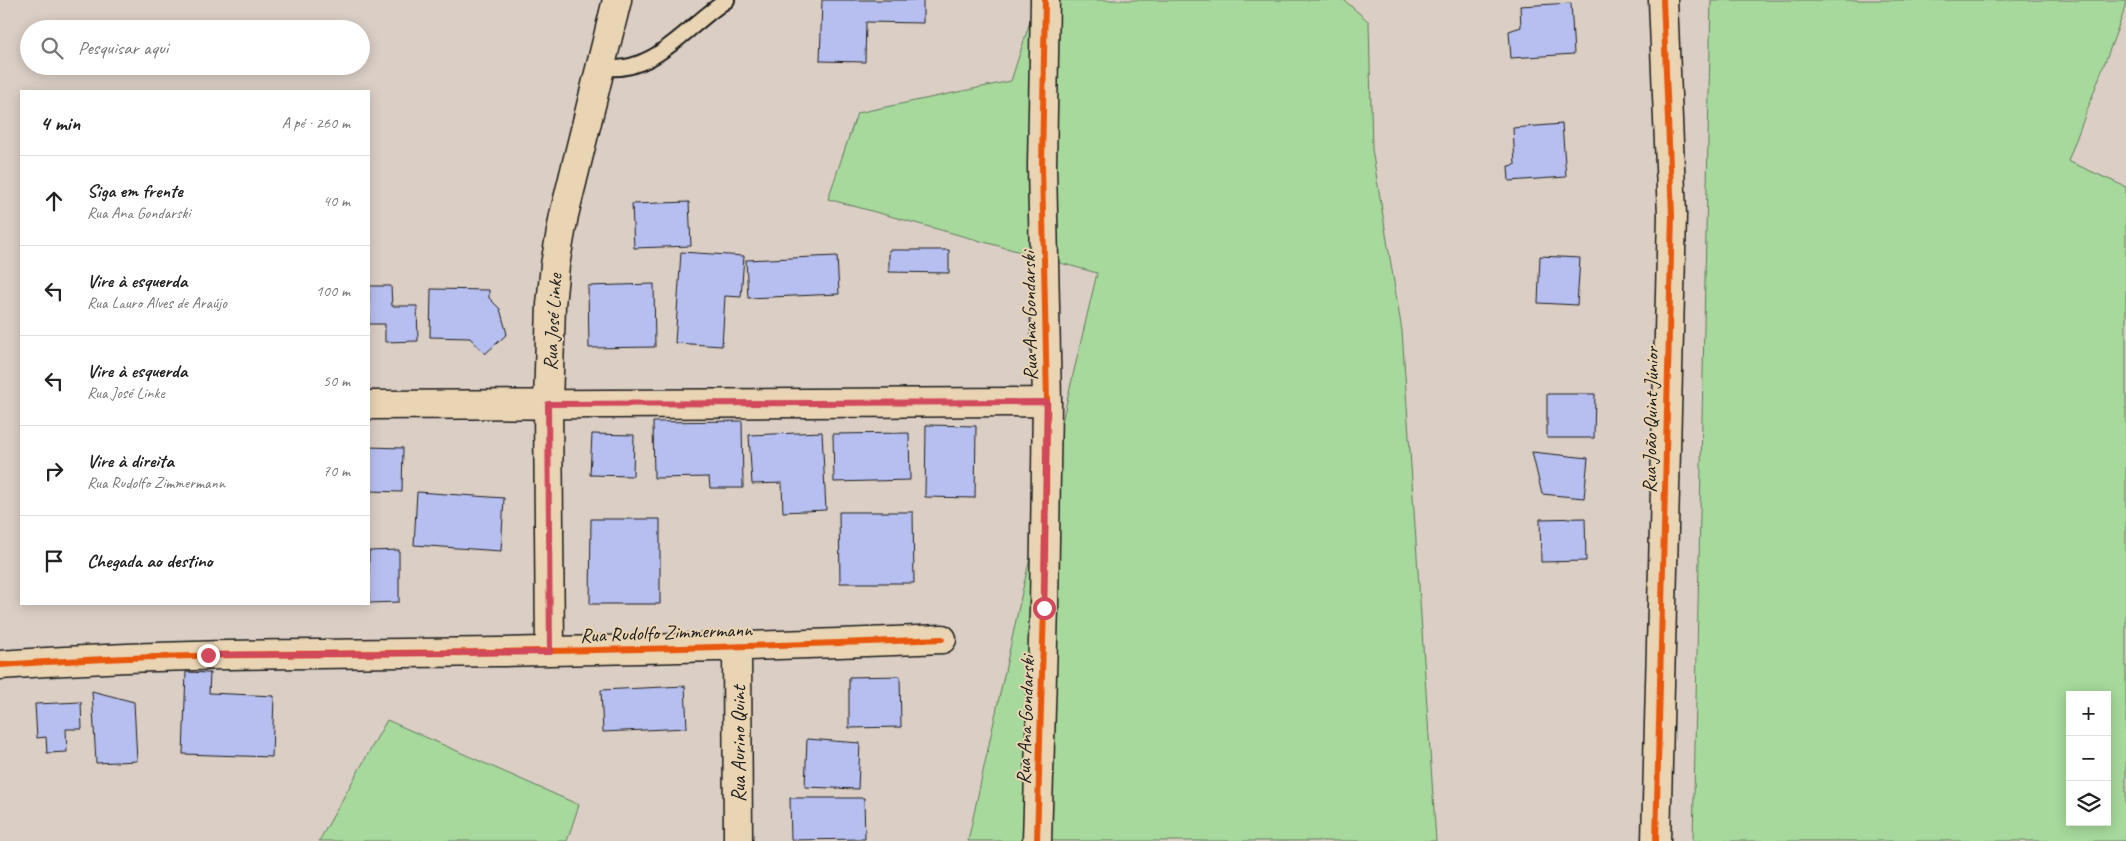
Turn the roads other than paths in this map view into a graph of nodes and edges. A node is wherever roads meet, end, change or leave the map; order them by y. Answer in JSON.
{"nodes":[{"id":1,"x":617,"y":0,"type":"edge"},
{"id":2,"x":726,"y":0,"type":"edge"},
{"id":3,"x":1045,"y":0,"type":"edge"},
{"id":4,"x":1663,"y":0,"type":"edge"},
{"id":5,"x":600,"y":67,"type":"junction"},
{"id":6,"x":1047,"y":402,"type":"junction"},
{"id":7,"x":548,"y":404,"type":"junction"},
{"id":8,"x":370,"y":405,"type":"edge"},
{"id":9,"x":942,"y":639,"type":"dead end"},
{"id":10,"x":737,"y":647,"type":"junction"},
{"id":11,"x":550,"y":652,"type":"junction"},
{"id":12,"x":0,"y":665,"type":"edge"},
{"id":13,"x":738,"y":841,"type":"edge"},
{"id":14,"x":1037,"y":841,"type":"edge"},
{"id":15,"x":1656,"y":841,"type":"edge"}],
"edges":[{"from":1,"to":5,"type":"street","name":"Rua José Linke"},
{"from":2,"to":5,"type":"lane"},
{"from":3,"to":6,"type":"street","name":"Rua Ana Gondarski"},
{"from":4,"to":15,"type":"street","name":"Rua João Quint Júnior"},
{"from":5,"to":7,"type":"street","name":"Rua José Linke"},
{"from":6,"to":7,"type":"street"},
{"from":6,"to":14,"type":"street","name":"Rua Ana Gondarski"},
{"from":7,"to":8,"type":"street"},
{"from":7,"to":11,"type":"street","name":"Rua José Linke"},
{"from":9,"to":10,"type":"street","name":"Rua Rudolfo Zimmermann"},
{"from":10,"to":11,"type":"street","name":"Rua Rudolfo Zimmermann"},
{"from":10,"to":13,"type":"street","name":"Rua Aurino Quint"},
{"from":11,"to":12,"type":"street","name":"Rua Rudolfo Zimmermann"}]}
